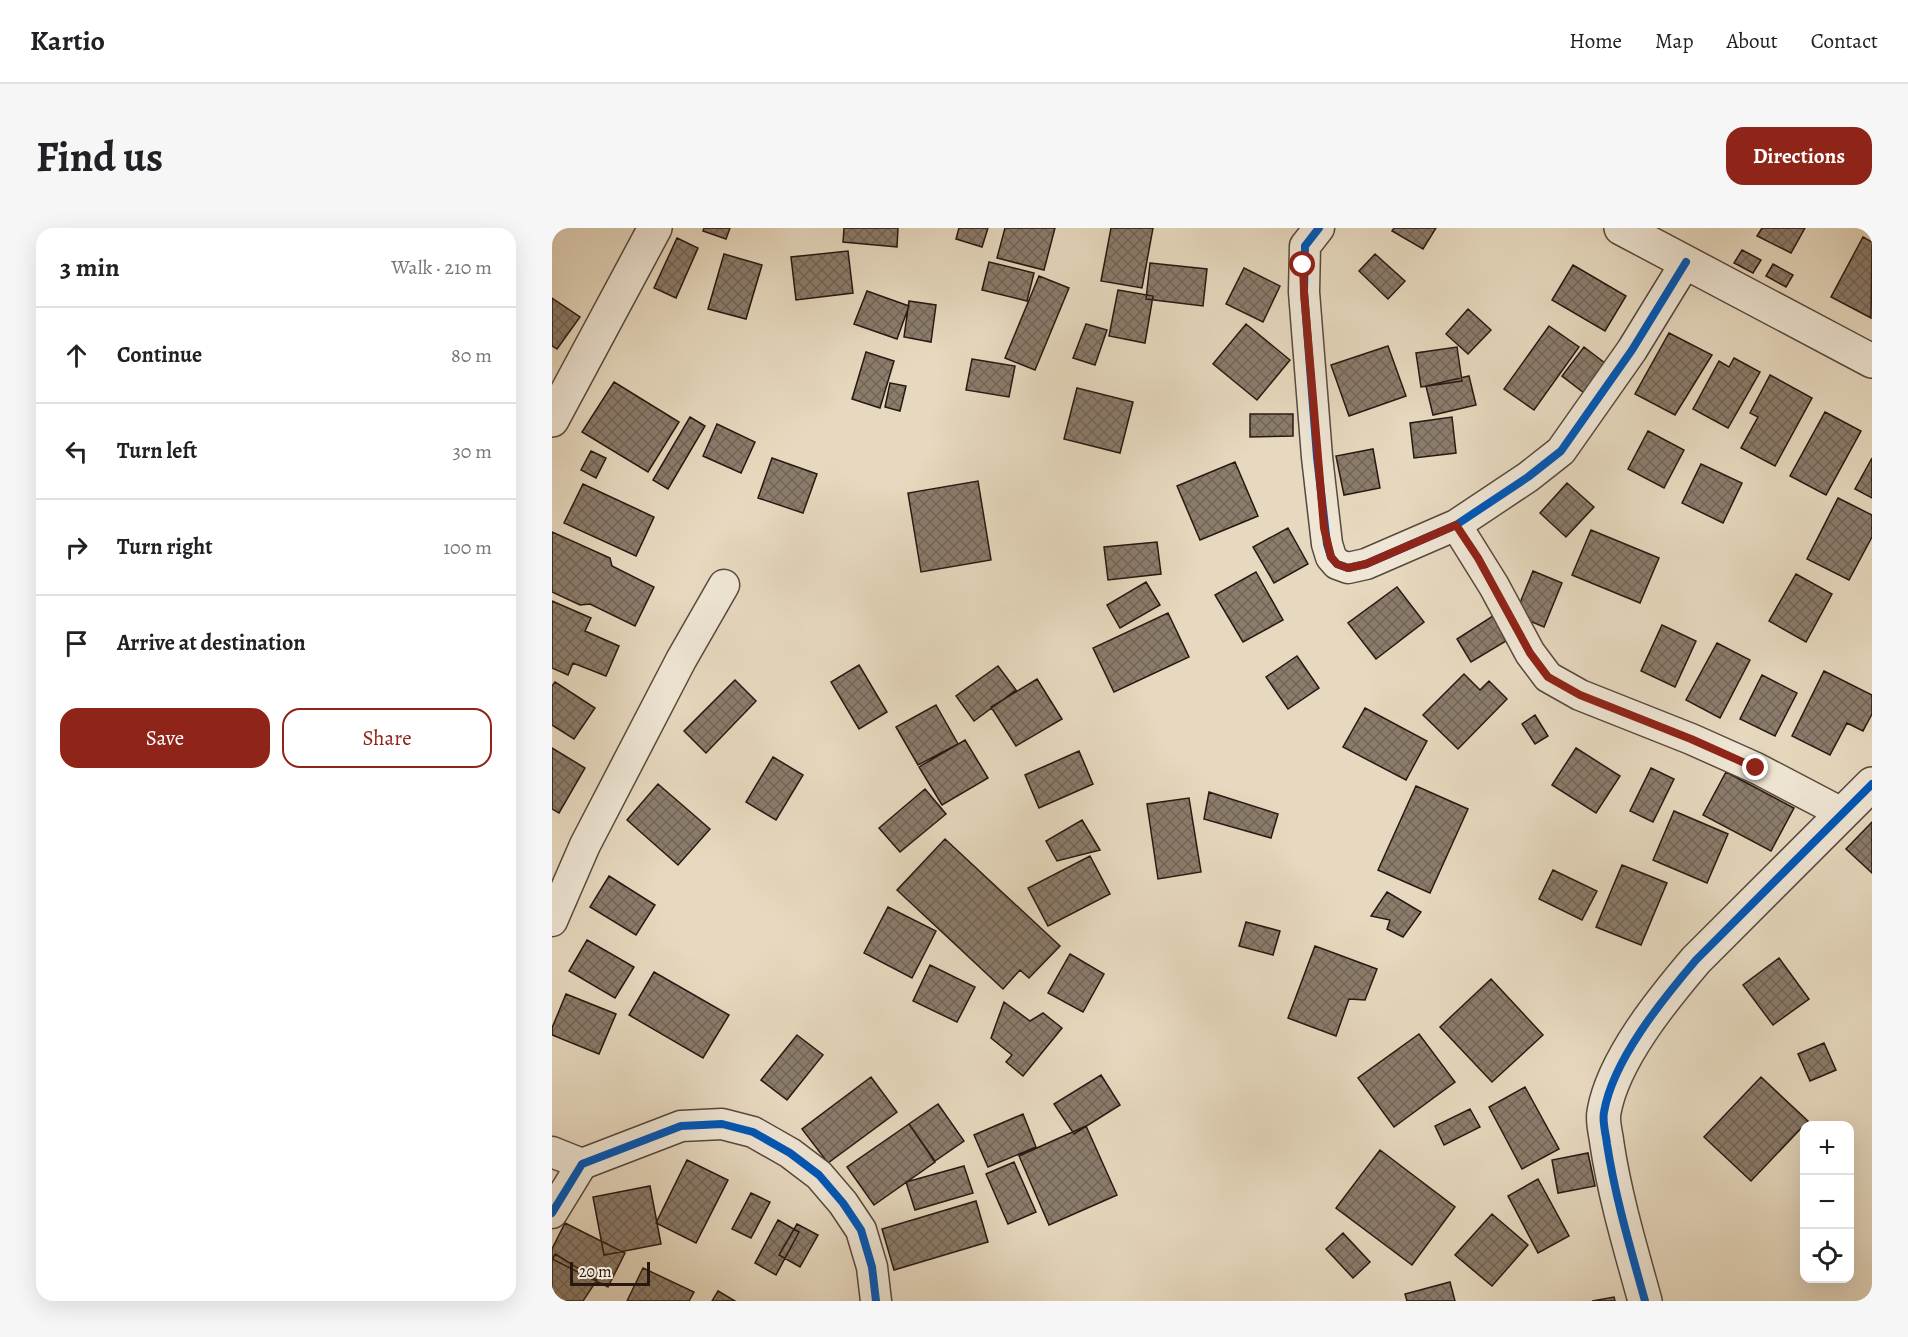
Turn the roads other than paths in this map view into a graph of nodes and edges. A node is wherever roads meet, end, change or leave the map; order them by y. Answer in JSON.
{"nodes":[{"id":1,"x":655,"y":228,"type":"edge"},
{"id":2,"x":1319,"y":228,"type":"edge"},
{"id":3,"x":1621,"y":228,"type":"edge"},
{"id":4,"x":1686,"y":262,"type":"junction"},
{"id":5,"x":1872,"y":361,"type":"edge"},
{"id":6,"x":552,"y":420,"type":"edge"},
{"id":7,"x":1456,"y":525,"type":"junction"},
{"id":8,"x":724,"y":585,"type":"dead end"},
{"id":9,"x":1872,"y":784,"type":"edge"},
{"id":10,"x":1842,"y":813,"type":"junction"},
{"id":11,"x":552,"y":921,"type":"edge"},
{"id":12,"x":552,"y":1152,"type":"edge"},
{"id":13,"x":582,"y":1164,"type":"junction"},
{"id":14,"x":552,"y":1213,"type":"edge"},
{"id":15,"x":876,"y":1301,"type":"edge"},
{"id":16,"x":1645,"y":1301,"type":"edge"}],
"edges":[{"from":1,"to":6,"type":"street"},
{"from":2,"to":7,"type":"street"},
{"from":3,"to":4,"type":"street"},
{"from":4,"to":5,"type":"street"},
{"from":4,"to":7,"type":"street"},
{"from":7,"to":10,"type":"street"},
{"from":8,"to":11,"type":"street"},
{"from":9,"to":10,"type":"street"},
{"from":10,"to":16,"type":"street"},
{"from":12,"to":13,"type":"street"},
{"from":13,"to":14,"type":"street"},
{"from":13,"to":15,"type":"street"}]}
